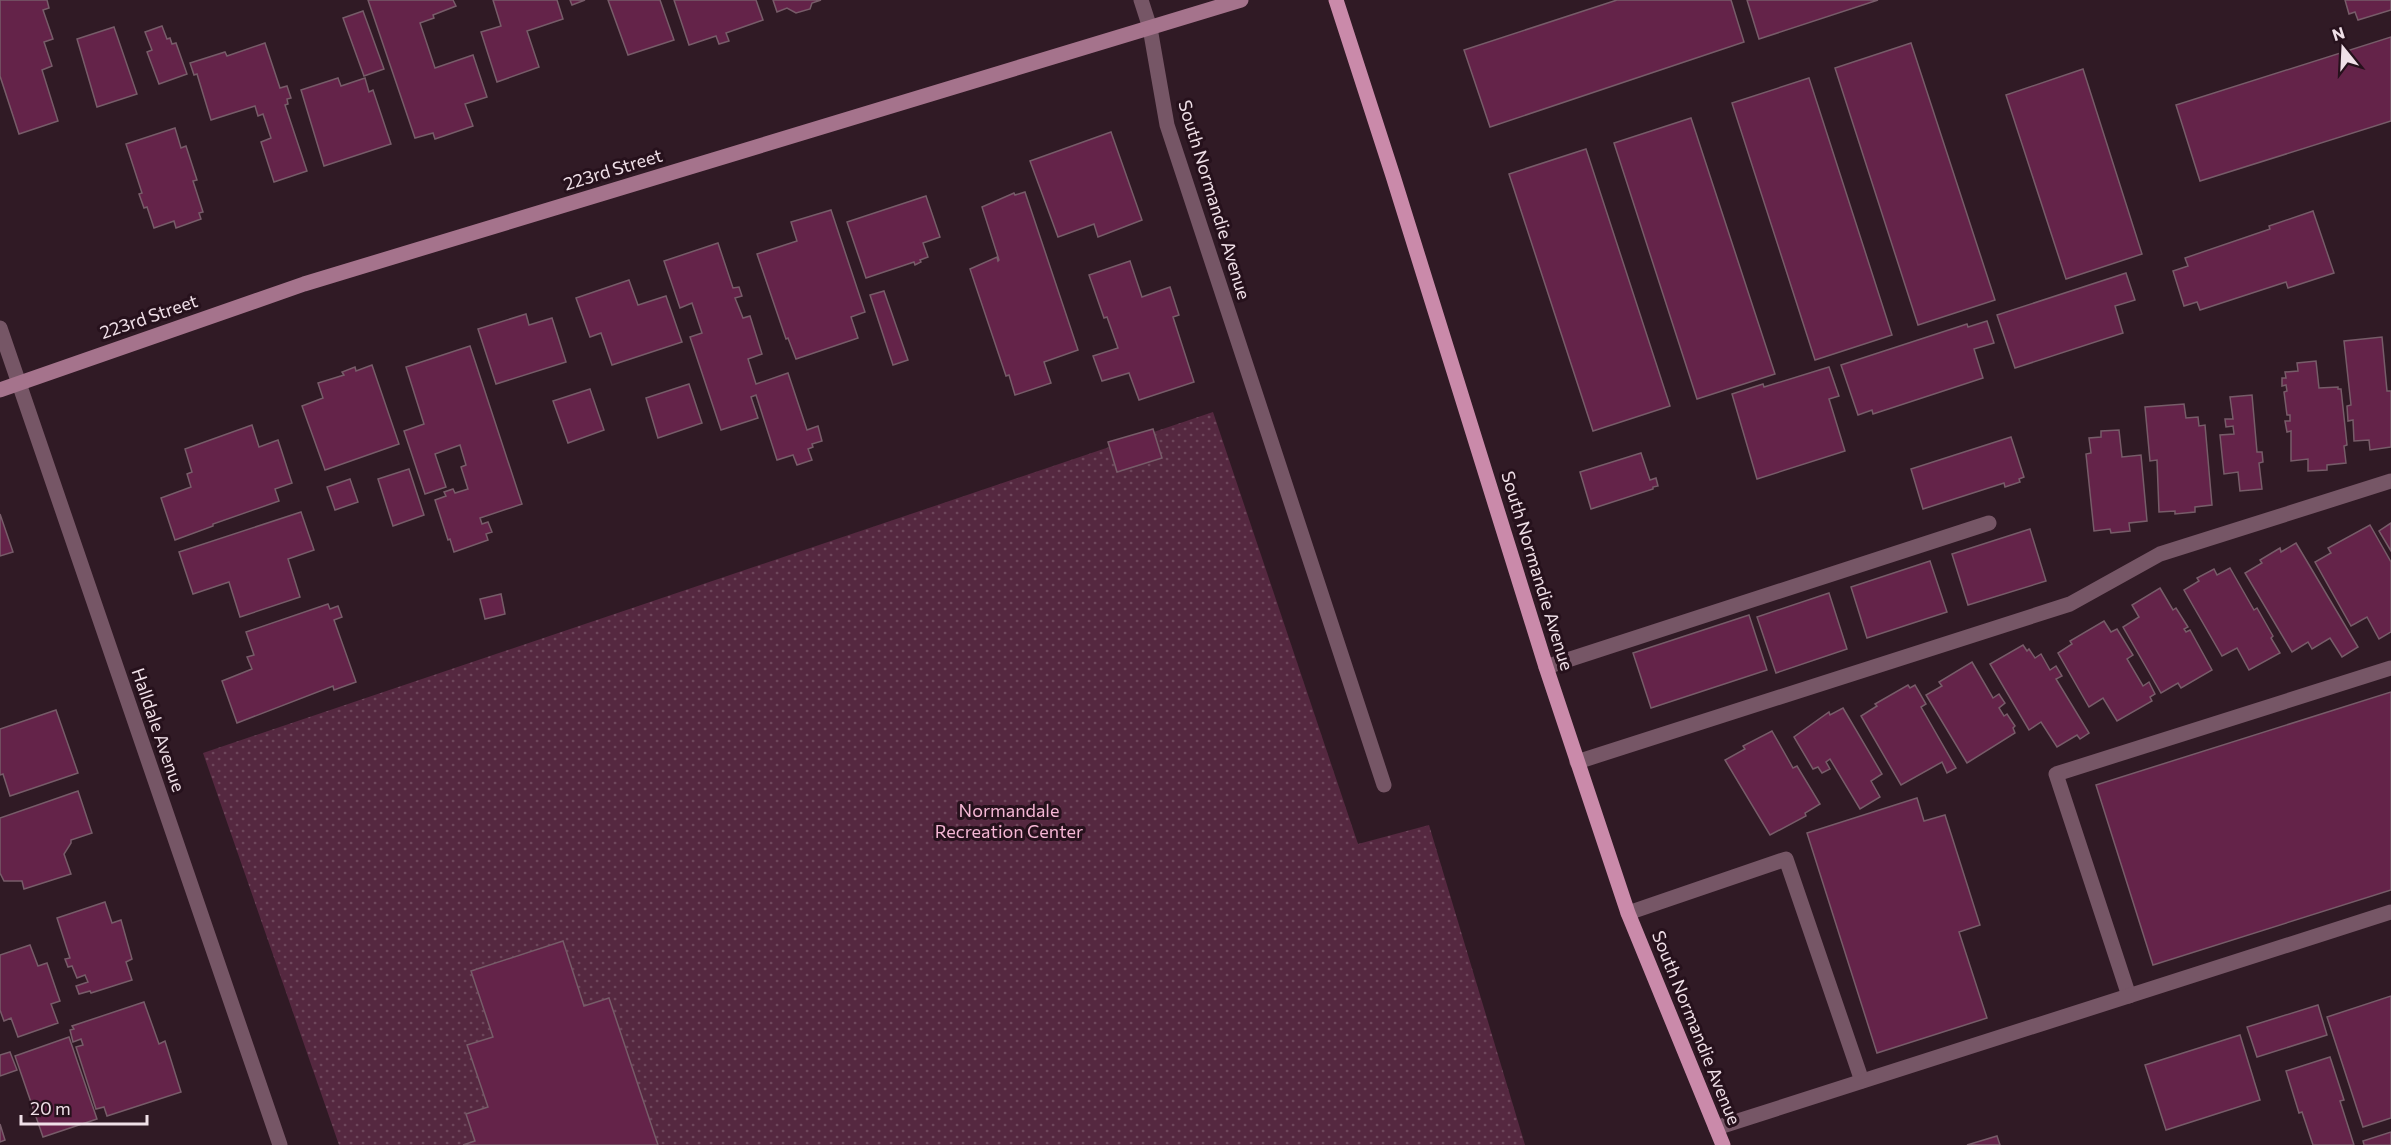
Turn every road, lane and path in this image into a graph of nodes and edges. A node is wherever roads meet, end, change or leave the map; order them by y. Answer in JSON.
{"nodes":[{"id":1,"x":1141,"y":0,"type":"edge"},
{"id":2,"x":1241,"y":0,"type":"edge"},
{"id":3,"x":1336,"y":0,"type":"edge"},
{"id":4,"x":1149,"y":28,"type":"junction"},
{"id":5,"x":0,"y":328,"type":"edge"},
{"id":6,"x":18,"y":383,"type":"junction"},
{"id":7,"x":0,"y":390,"type":"edge"},
{"id":8,"x":2391,"y":481,"type":"edge"},
{"id":9,"x":1989,"y":523,"type":"dead end"},
{"id":10,"x":1546,"y":667,"type":"junction"},
{"id":11,"x":2391,"y":668,"type":"edge"},
{"id":12,"x":1577,"y":762,"type":"junction"},
{"id":13,"x":1384,"y":784,"type":"dead end"},
{"id":14,"x":2391,"y":912,"type":"edge"},
{"id":15,"x":1628,"y":913,"type":"junction"},
{"id":16,"x":2129,"y":996,"type":"junction"},
{"id":17,"x":1862,"y":1081,"type":"junction"},
{"id":18,"x":1716,"y":1128,"type":"junction"},
{"id":19,"x":279,"y":1145,"type":"edge"},
{"id":20,"x":1723,"y":1145,"type":"edge"}],
"edges":[{"from":1,"to":4,"type":"street","name":"South Normandie Avenue"},
{"from":2,"to":4,"type":"main road","name":"223rd Street"},
{"from":3,"to":10,"type":"main road","name":"South Normandie Avenue"},
{"from":4,"to":6,"type":"main road","name":"223rd Street"},
{"from":4,"to":13,"type":"street","name":"South Normandie Avenue"},
{"from":5,"to":6,"type":"street","name":"Halldale Avenue"},
{"from":6,"to":7,"type":"main road","name":"223rd Street"},
{"from":6,"to":19,"type":"street","name":"Halldale Avenue"},
{"from":8,"to":12,"type":"street"},
{"from":9,"to":10,"type":"street"},
{"from":10,"to":12,"type":"main road","name":"South Normandie Avenue"},
{"from":11,"to":16,"type":"street"},
{"from":12,"to":15,"type":"main road","name":"South Normandie Avenue"},
{"from":14,"to":16,"type":"street"},
{"from":15,"to":17,"type":"street"},
{"from":15,"to":18,"type":"main road","name":"South Normandie Avenue"},
{"from":16,"to":17,"type":"street"},
{"from":17,"to":18,"type":"street"},
{"from":18,"to":20,"type":"main road","name":"South Normandie Avenue"}]}
